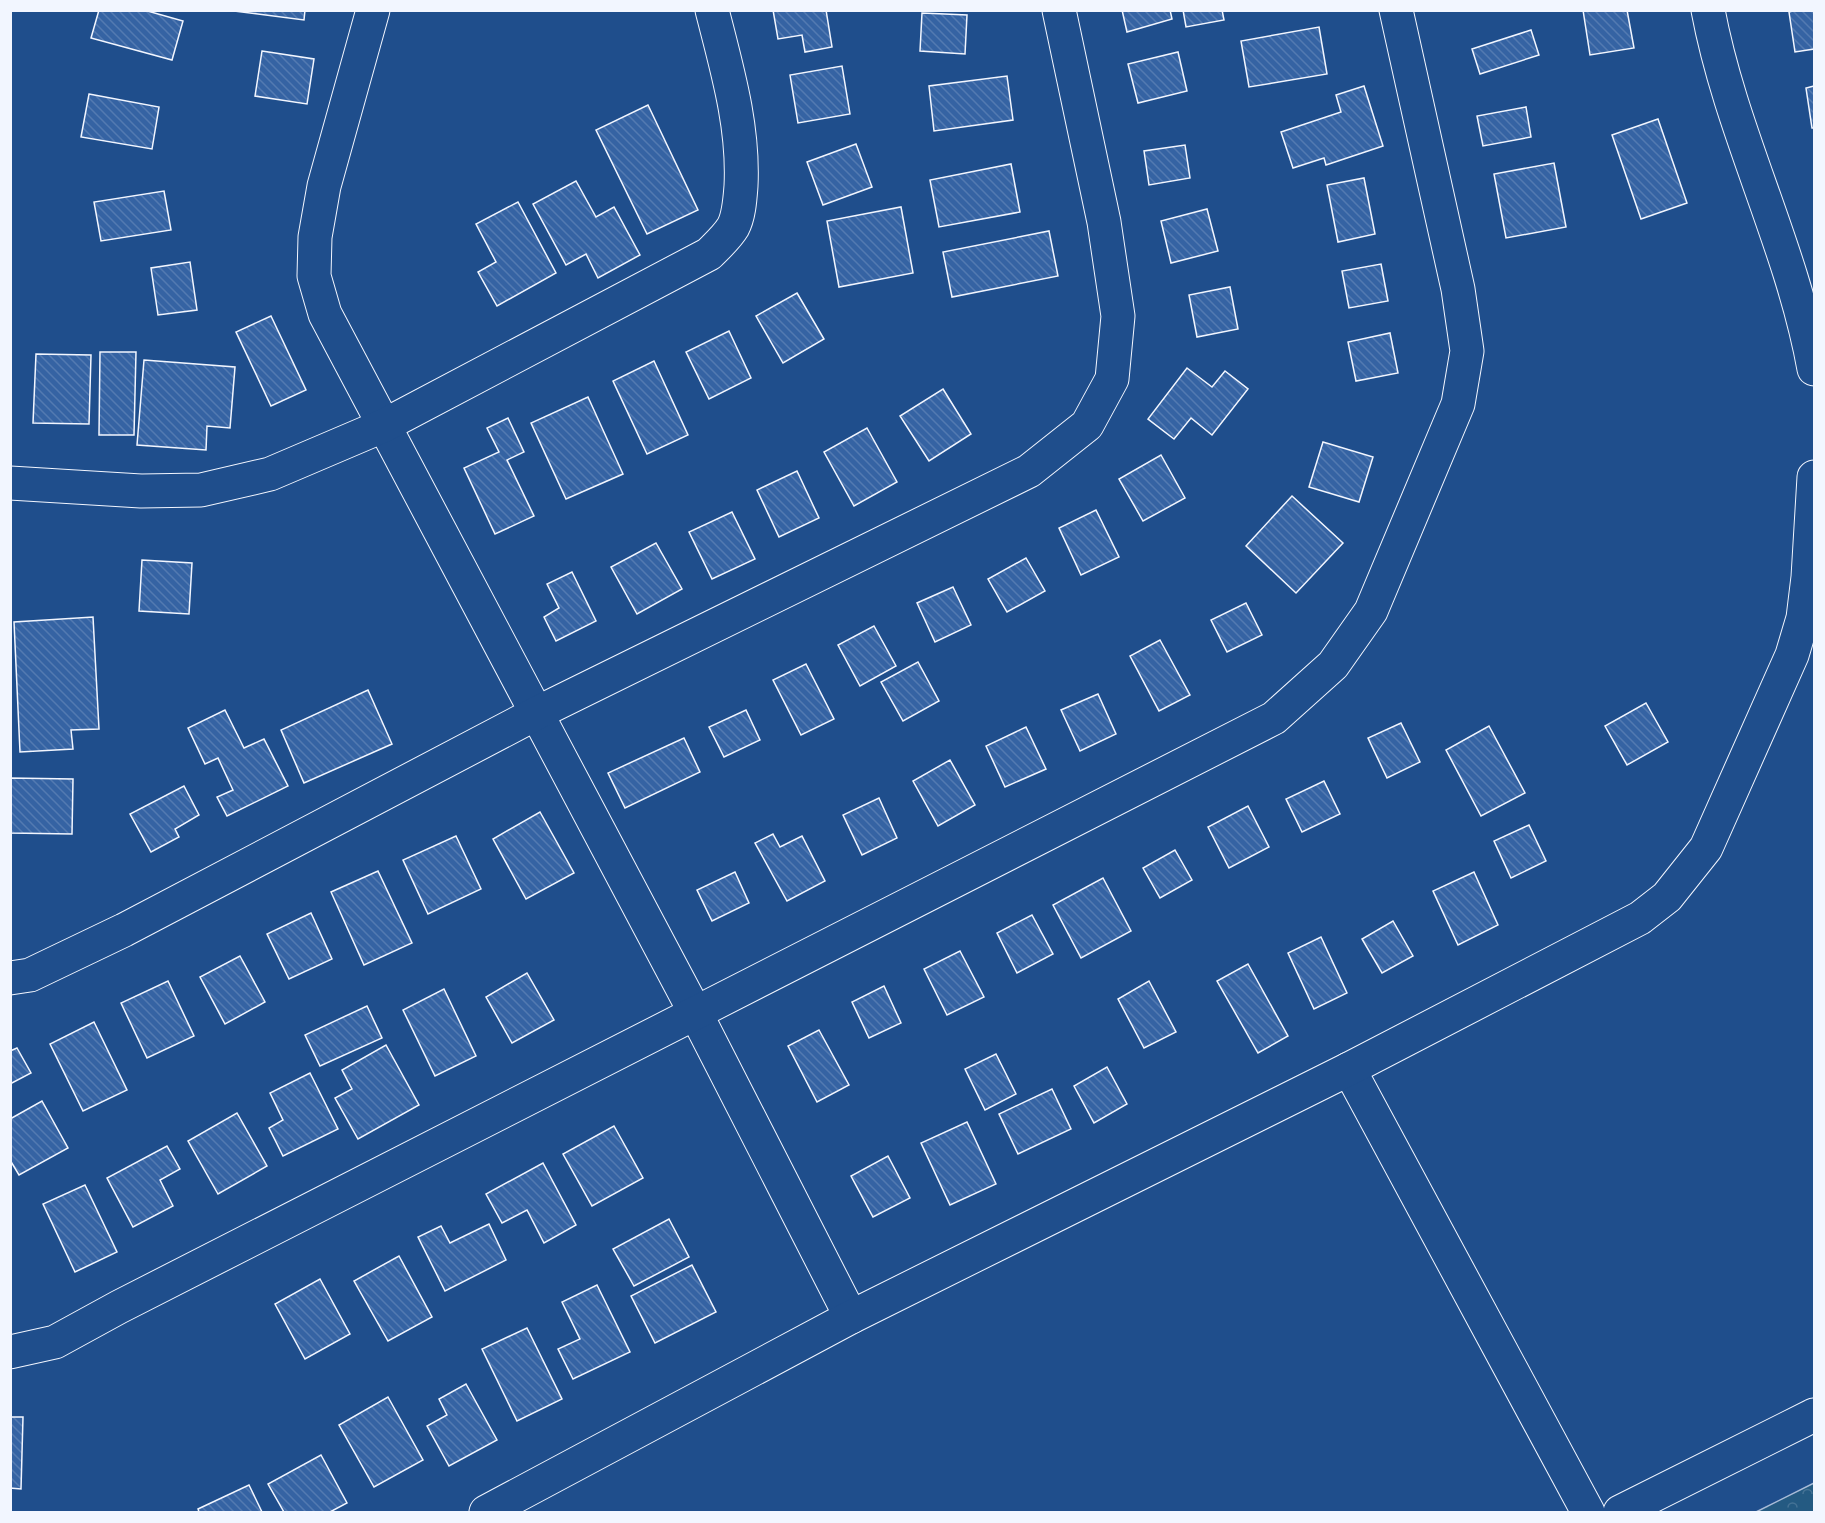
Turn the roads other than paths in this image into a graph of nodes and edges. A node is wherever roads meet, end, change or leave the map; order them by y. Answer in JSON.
{"nodes":[{"id":1,"x":373,"y":10,"type":"edge"},
{"id":2,"x":712,"y":10,"type":"edge"},
{"id":3,"x":1059,"y":10,"type":"edge"},
{"id":4,"x":1396,"y":10,"type":"edge"},
{"id":5,"x":1708,"y":10,"type":"edge"},
{"id":6,"x":1815,"y":369,"type":"edge"},
{"id":7,"x":385,"y":425,"type":"junction"},
{"id":8,"x":1815,"y":477,"type":"edge"},
{"id":9,"x":10,"y":483,"type":"edge"},
{"id":10,"x":537,"y":713,"type":"junction"},
{"id":11,"x":10,"y":978,"type":"edge"},
{"id":12,"x":696,"y":1014,"type":"junction"},
{"id":13,"x":1349,"y":1069,"type":"junction"},
{"id":14,"x":851,"y":1317,"type":"junction"},
{"id":15,"x":10,"y":1353,"type":"edge"},
{"id":16,"x":1815,"y":1415,"type":"edge"},
{"id":17,"x":486,"y":1512,"type":"edge"},
{"id":18,"x":1588,"y":1512,"type":"edge"},
{"id":19,"x":1620,"y":1512,"type":"edge"}],
"edges":[{"from":1,"to":7,"type":"street"},
{"from":2,"to":7,"type":"street"},
{"from":3,"to":10,"type":"street"},
{"from":4,"to":12,"type":"street"},
{"from":5,"to":6,"type":"street"},
{"from":7,"to":9,"type":"street"},
{"from":7,"to":10,"type":"street"},
{"from":8,"to":13,"type":"street"},
{"from":10,"to":11,"type":"street"},
{"from":10,"to":12,"type":"street"},
{"from":12,"to":14,"type":"street"},
{"from":12,"to":15,"type":"street"},
{"from":13,"to":14,"type":"street"},
{"from":13,"to":18,"type":"street"},
{"from":14,"to":17,"type":"street"},
{"from":16,"to":19,"type":"street"}]}
